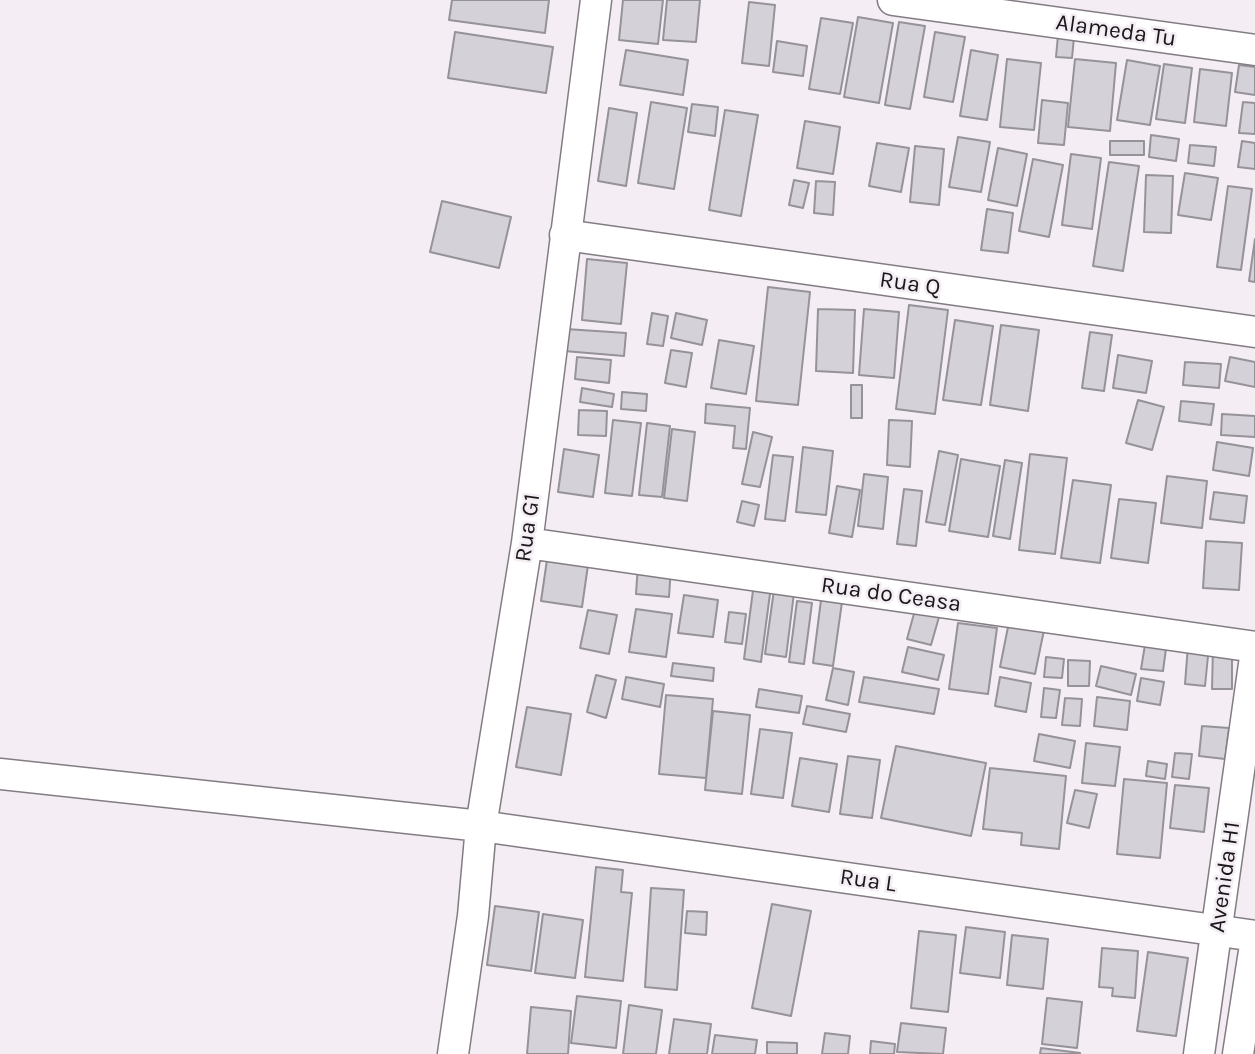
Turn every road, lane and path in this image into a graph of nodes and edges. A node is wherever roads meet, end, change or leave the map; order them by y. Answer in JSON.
{"nodes":[{"id":1,"x":596,"y":0,"type":"edge"},
{"id":2,"x":894,"y":0,"type":"edge"},
{"id":3,"x":1255,"y":50,"type":"edge"},
{"id":4,"x":565,"y":235,"type":"junction"},
{"id":5,"x":1255,"y":332,"type":"edge"},
{"id":6,"x":527,"y":542,"type":"junction"},
{"id":7,"x":1255,"y":647,"type":"edge"},
{"id":8,"x":1255,"y":657,"type":"edge"},
{"id":9,"x":0,"y":774,"type":"edge"},
{"id":10,"x":481,"y":826,"type":"junction"},
{"id":11,"x":1218,"y":930,"type":"junction"},
{"id":12,"x":1255,"y":936,"type":"edge"},
{"id":13,"x":1255,"y":945,"type":"edge"},
{"id":14,"x":453,"y":1054,"type":"edge"},
{"id":15,"x":1199,"y":1054,"type":"edge"},
{"id":16,"x":1238,"y":1054,"type":"edge"}],
"edges":[{"from":1,"to":4,"type":"street","name":"Rua G1"},
{"from":2,"to":3,"type":"street","name":"Alameda Tu"},
{"from":4,"to":5,"type":"street","name":"Rua Q"},
{"from":4,"to":6,"type":"street","name":"Rua G1"},
{"from":6,"to":7,"type":"street","name":"Rua do Ceasa"},
{"from":6,"to":10,"type":"street","name":"Rua G1"},
{"from":8,"to":11,"type":"street","name":"Avenida H1"},
{"from":9,"to":10,"type":"street","name":"Rua L"},
{"from":10,"to":11,"type":"street","name":"Rua L"},
{"from":10,"to":14,"type":"street","name":"Rua G1"},
{"from":11,"to":12,"type":"street","name":"Rua L"},
{"from":11,"to":15,"type":"street","name":"Avenida H1"},
{"from":13,"to":16,"type":"street","name":"Avenida H1"}]}
